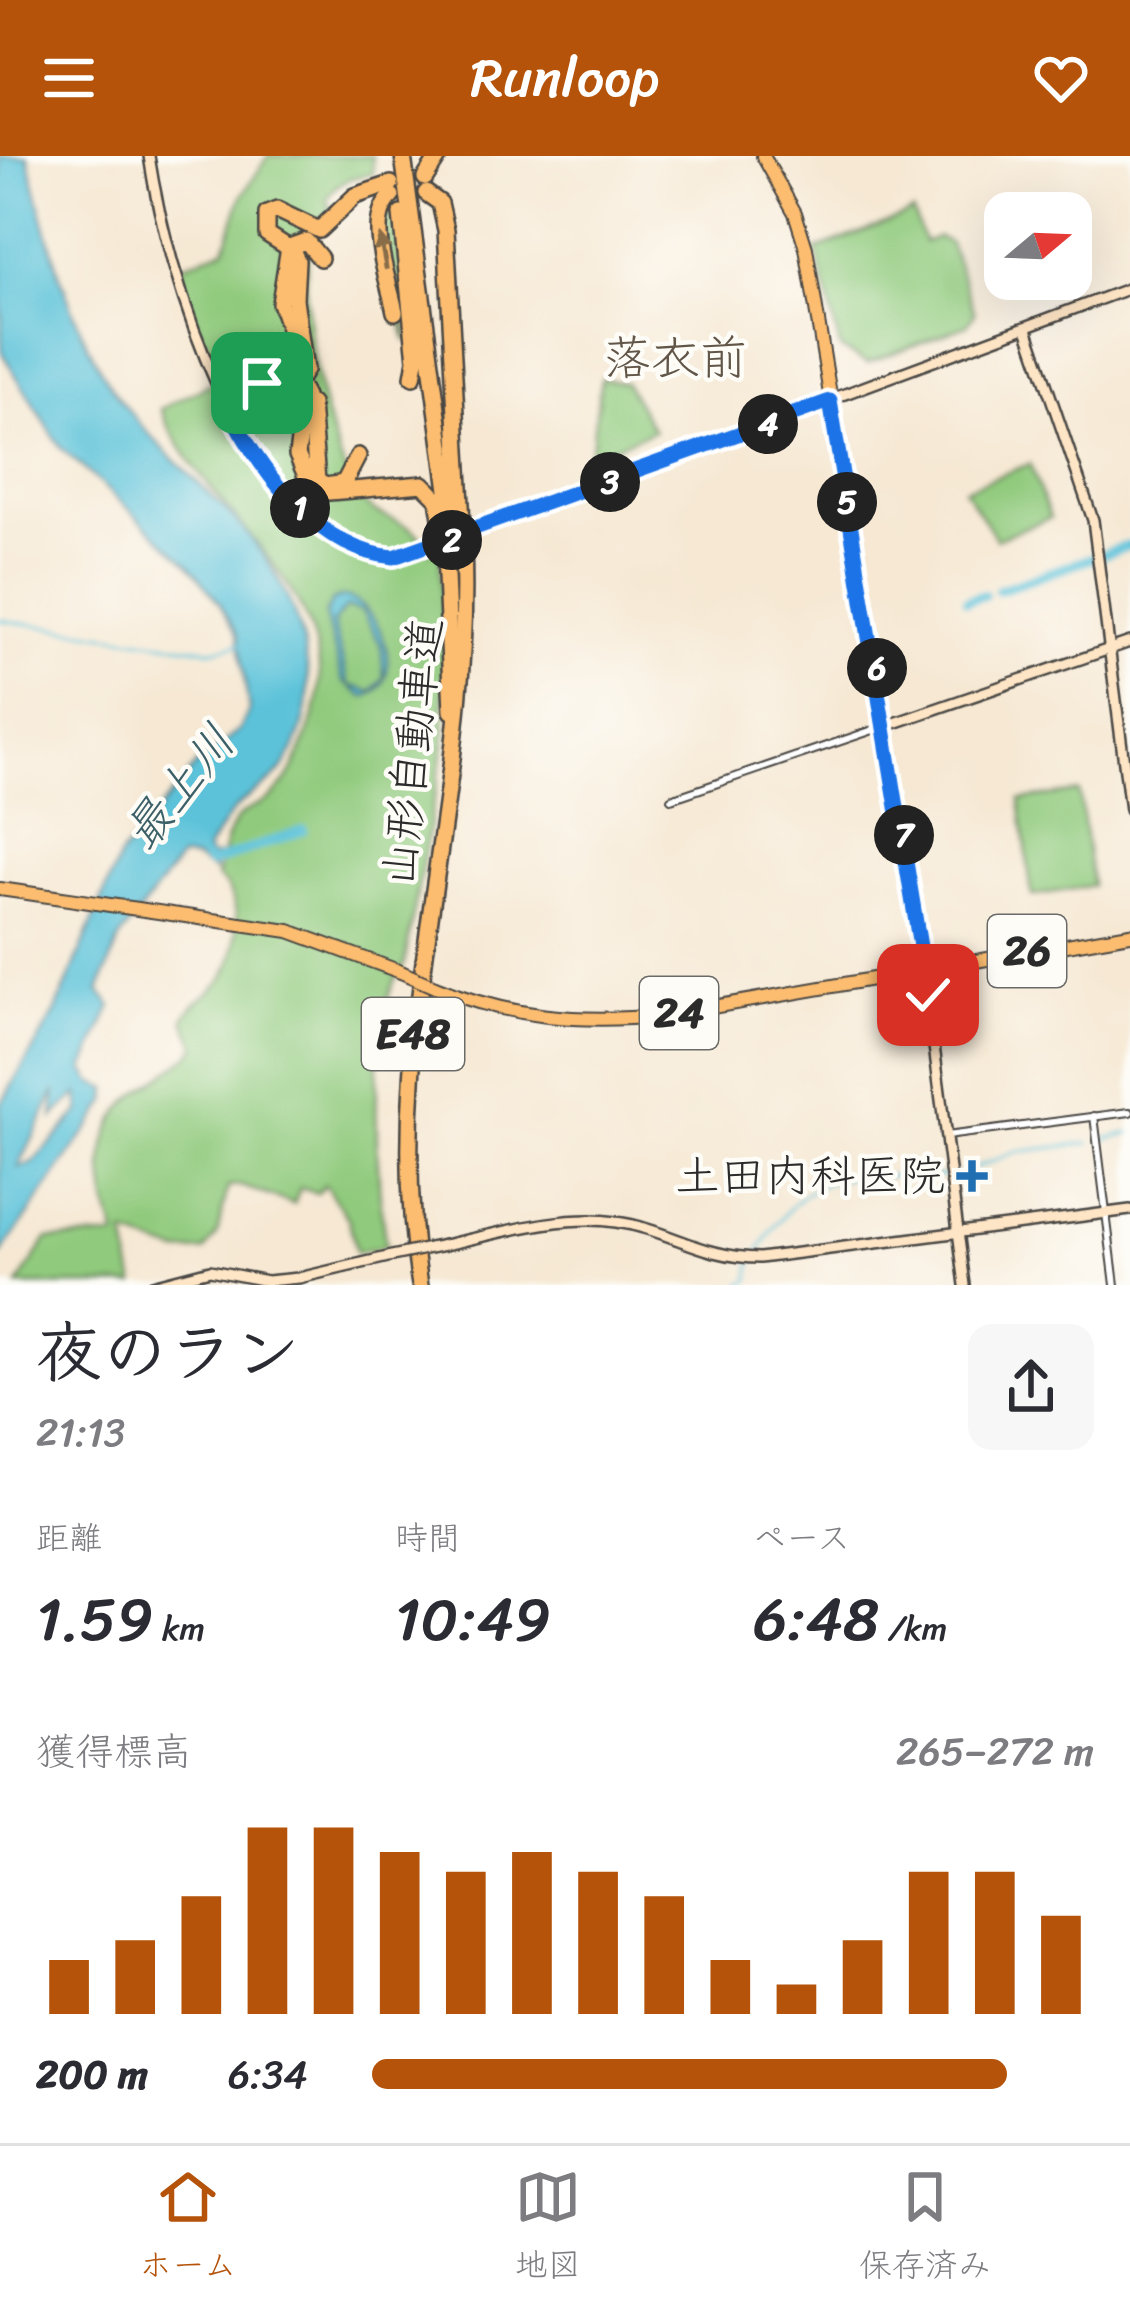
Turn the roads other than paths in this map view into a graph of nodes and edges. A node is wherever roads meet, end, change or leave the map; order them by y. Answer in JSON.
{"nodes":[{"id":1,"x":148,"y":156,"type":"edge"},
{"id":2,"x":404,"y":156,"type":"edge"},
{"id":3,"x":439,"y":156,"type":"edge"},
{"id":4,"x":763,"y":156,"type":"edge"},
{"id":5,"x":290,"y":247,"type":"junction"},
{"id":6,"x":320,"y":258,"type":"dead end"},
{"id":7,"x":1130,"y":288,"type":"edge"},
{"id":8,"x":395,"y":311,"type":"dead end"},
{"id":9,"x":1027,"y":328,"type":"junction"},
{"id":10,"x":413,"y":377,"type":"dead end"},
{"id":11,"x":281,"y":386,"type":"junction"},
{"id":12,"x":830,"y":401,"type":"junction"},
{"id":13,"x":250,"y":403,"type":"joint"},
{"id":14,"x":230,"y":412,"type":"junction"},
{"id":15,"x":358,"y":456,"type":"dead end"},
{"id":16,"x":453,"y":527,"type":"junction"},
{"id":17,"x":454,"y":550,"type":"junction"},
{"id":18,"x":1130,"y":642,"type":"edge"},
{"id":19,"x":1110,"y":649,"type":"junction"},
{"id":20,"x":886,"y":726,"type":"junction"},
{"id":21,"x":449,"y":778,"type":"junction"},
{"id":22,"x":670,"y":799,"type":"dead end"},
{"id":23,"x":1130,"y":810,"type":"edge"},
{"id":24,"x":0,"y":889,"type":"edge"},
{"id":25,"x":1130,"y":934,"type":"edge"},
{"id":26,"x":925,"y":969,"type":"junction"},
{"id":27,"x":1130,"y":1112,"type":"edge"},
{"id":28,"x":1094,"y":1116,"type":"junction"},
{"id":29,"x":946,"y":1136,"type":"junction"},
{"id":30,"x":1130,"y":1210,"type":"edge"},
{"id":31,"x":1106,"y":1213,"type":"junction"},
{"id":32,"x":958,"y":1231,"type":"junction"},
{"id":33,"x":264,"y":1283,"type":"edge"},
{"id":34,"x":152,"y":1285,"type":"edge"},
{"id":35,"x":416,"y":1285,"type":"edge"},
{"id":36,"x":965,"y":1285,"type":"edge"},
{"id":37,"x":1115,"y":1285,"type":"edge"}],
"edges":[{"from":1,"to":14,"type":"street"},
{"from":2,"to":10,"type":"highway"},
{"from":2,"to":16,"type":"highway","name":"山形自動車道","number":"E48"},
{"from":3,"to":16,"type":"highway"},
{"from":4,"to":12,"type":"main road"},
{"from":5,"to":6,"type":"highway"},
{"from":8,"to":5,"type":"highway","one_way":true},
{"from":5,"to":11,"type":"highway"},
{"from":5,"to":11,"type":"highway"},
{"from":7,"to":9,"type":"street"},
{"from":9,"to":12,"type":"street"},
{"from":9,"to":19,"type":"street"},
{"from":11,"to":13,"type":"highway"},
{"from":11,"to":15,"type":"highway"},
{"from":11,"to":16,"type":"highway"},
{"from":12,"to":14,"type":"street"},
{"from":12,"to":20,"type":"main road"},
{"from":13,"to":14,"type":"street"},
{"from":16,"to":17,"type":"highway","name":"山形自動車道","number":"E48","bridge":true},
{"from":17,"to":21,"type":"highway","name":"山形自動車道","number":"E48"},
{"from":17,"to":21,"type":"highway","name":"山形自動車道","number":"E48"},
{"from":18,"to":19,"type":"street"},
{"from":19,"to":20,"type":"street"},
{"from":19,"to":23,"type":"street"},
{"from":20,"to":22,"type":"street"},
{"from":20,"to":26,"type":"main road"},
{"from":21,"to":35,"type":"highway","name":"山形自動車道","number":"E48"},
{"from":24,"to":26,"type":"main road","number":"24","bridge":true},
{"from":25,"to":26,"type":"main road","number":"26"},
{"from":26,"to":29,"type":"street"},
{"from":27,"to":28,"type":"street"},
{"from":28,"to":29,"type":"street"},
{"from":28,"to":31,"type":"street"},
{"from":29,"to":32,"type":"street"},
{"from":30,"to":31,"type":"street"},
{"from":31,"to":32,"type":"street"},
{"from":31,"to":37,"type":"street"},
{"from":32,"to":33,"type":"street","bridge":true},
{"from":32,"to":36,"type":"street"},
{"from":33,"to":34,"type":"street"}]}
